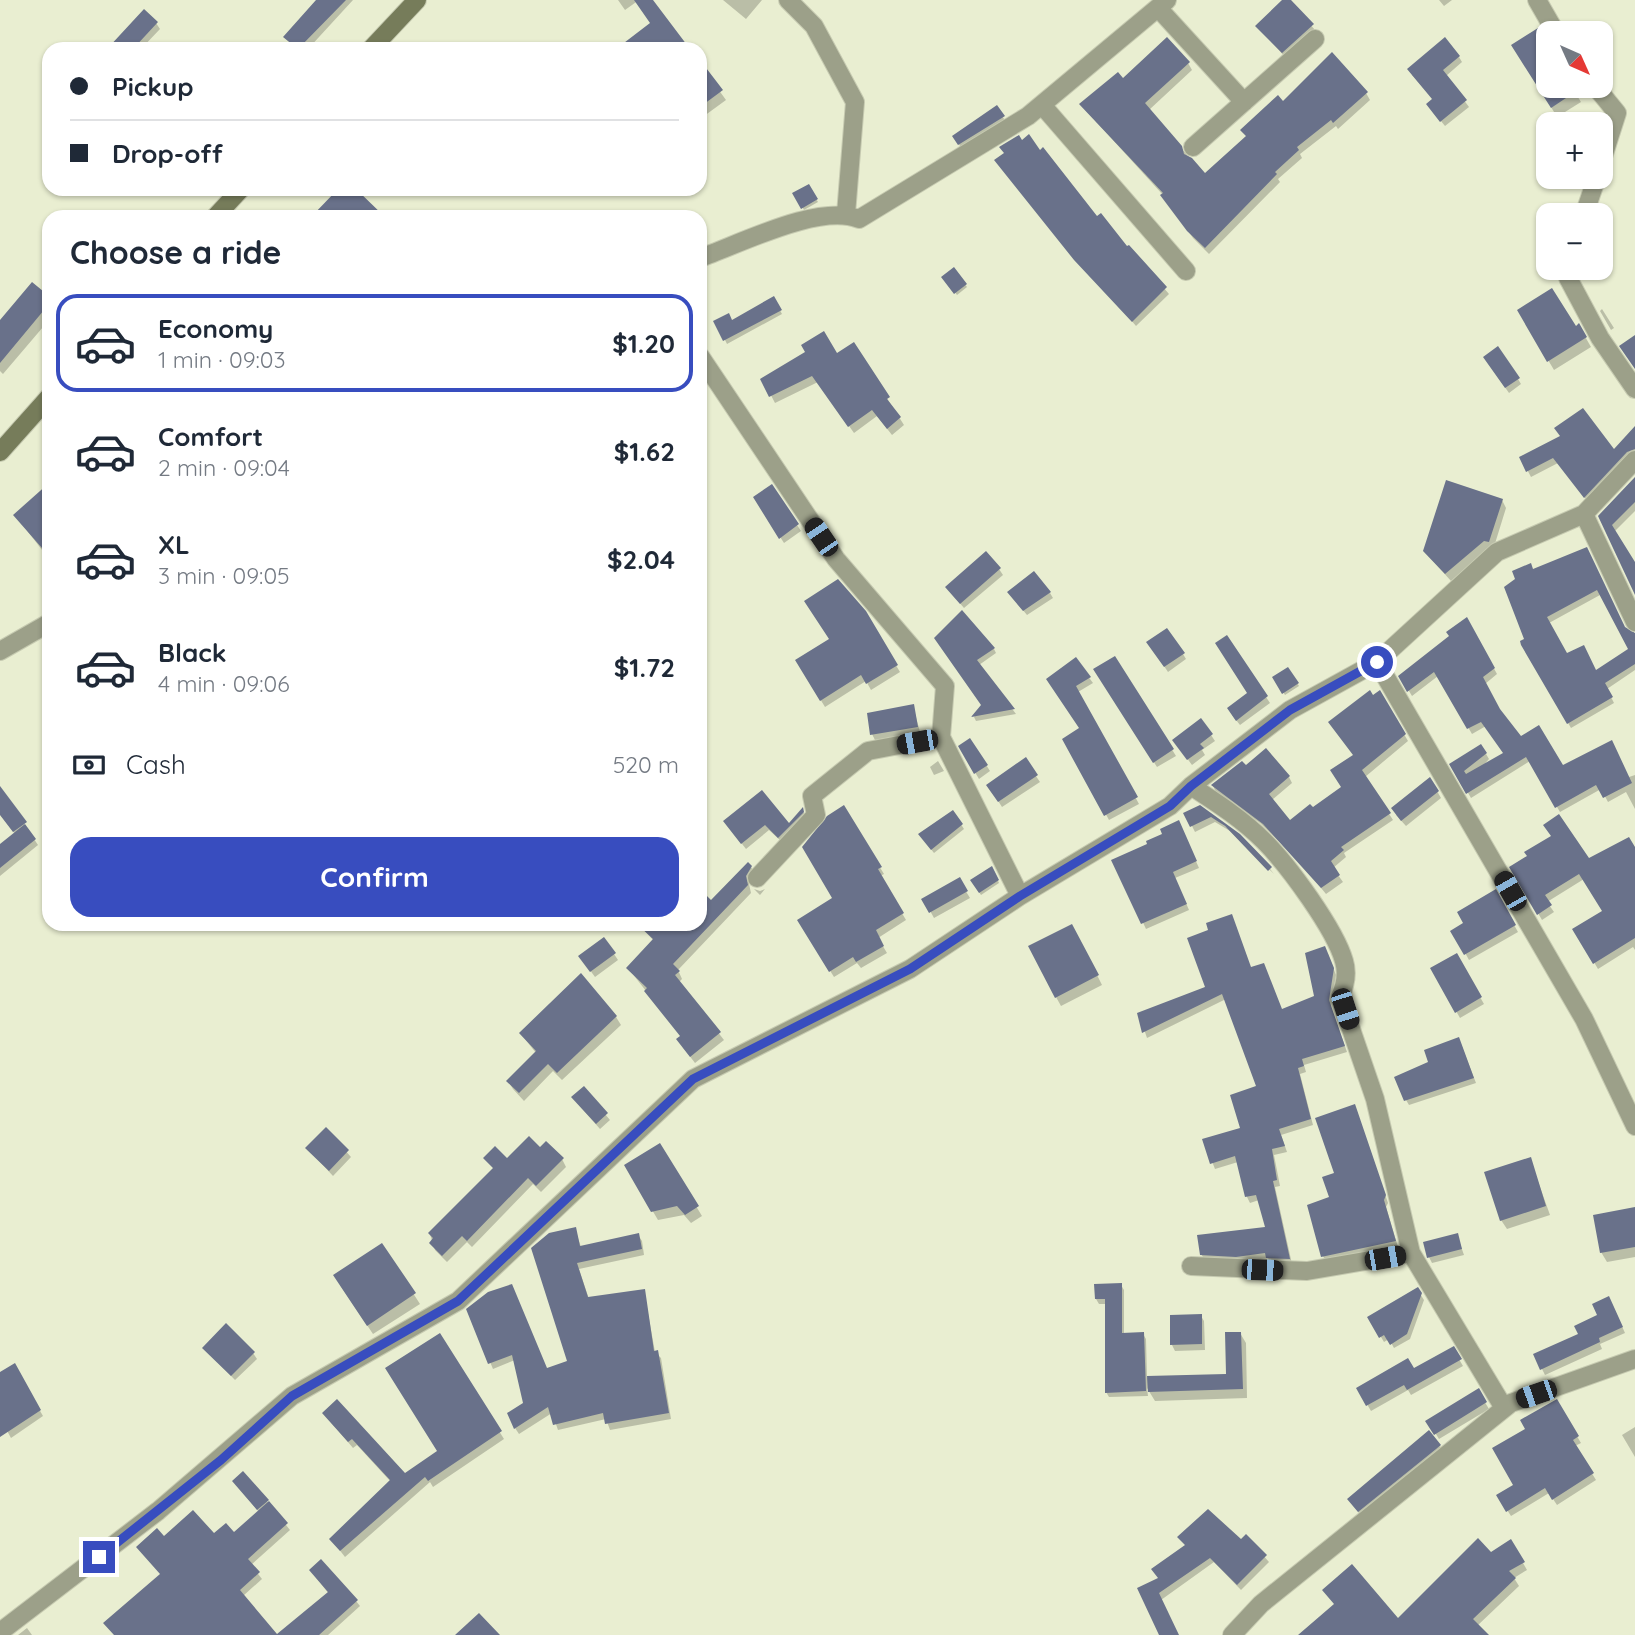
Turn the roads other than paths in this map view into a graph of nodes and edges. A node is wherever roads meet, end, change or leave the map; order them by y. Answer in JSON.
{"nodes":[{"id":1,"x":417,"y":0,"type":"edge"},
{"id":2,"x":788,"y":0,"type":"edge"},
{"id":3,"x":1537,"y":0,"type":"edge"},
{"id":4,"x":1163,"y":5,"type":"edge"},
{"id":5,"x":1549,"y":21,"type":"edge"},
{"id":6,"x":1315,"y":39,"type":"dead end"},
{"id":7,"x":378,"y":42,"type":"edge"},
{"id":8,"x":1605,"y":98,"type":"edge"},
{"id":9,"x":1244,"y":102,"type":"junction"},
{"id":10,"x":1042,"y":105,"type":"junction"},
{"id":11,"x":1613,"y":128,"type":"edge"},
{"id":12,"x":1193,"y":147,"type":"dead end"},
{"id":13,"x":234,"y":196,"type":"edge"},
{"id":14,"x":222,"y":210,"type":"edge"},
{"id":15,"x":846,"y":214,"type":"junction"},
{"id":16,"x":707,"y":256,"type":"edge"},
{"id":17,"x":1186,"y":271,"type":"dead end"},
{"id":18,"x":1569,"y":280,"type":"edge"},
{"id":19,"x":707,"y":366,"type":"edge"},
{"id":20,"x":1635,"y":389,"type":"edge"},
{"id":21,"x":42,"y":405,"type":"edge"},
{"id":22,"x":0,"y":452,"type":"edge"},
{"id":23,"x":1635,"y":460,"type":"edge"},
{"id":24,"x":1584,"y":514,"type":"junction"},
{"id":25,"x":1635,"y":622,"type":"edge"},
{"id":26,"x":42,"y":627,"type":"edge"},
{"id":27,"x":0,"y":651,"type":"edge"},
{"id":28,"x":1377,"y":662,"type":"junction"},
{"id":29,"x":942,"y":737,"type":"junction"},
{"id":30,"x":1191,"y":786,"type":"junction"},
{"id":31,"x":757,"y":878,"type":"dead end"},
{"id":32,"x":1020,"y":896,"type":"junction"},
{"id":33,"x":1635,"y":1126,"type":"edge"},
{"id":34,"x":1411,"y":1253,"type":"junction"},
{"id":35,"x":1191,"y":1266,"type":"dead end"},
{"id":36,"x":1635,"y":1359,"type":"edge"},
{"id":37,"x":1504,"y":1408,"type":"junction"},
{"id":38,"x":0,"y":1632,"type":"edge"},
{"id":39,"x":1232,"y":1635,"type":"edge"}],
"edges":[{"from":1,"to":7,"type":"main road"},
{"from":2,"to":15,"type":"street"},
{"from":3,"to":5,"type":"street"},
{"from":4,"to":9,"type":"street"},
{"from":4,"to":10,"type":"street"},
{"from":6,"to":9,"type":"street"},
{"from":8,"to":11,"type":"street"},
{"from":9,"to":12,"type":"street"},
{"from":10,"to":15,"type":"street"},
{"from":10,"to":17,"type":"street"},
{"from":13,"to":14,"type":"main road"},
{"from":15,"to":16,"type":"street"},
{"from":18,"to":20,"type":"street"},
{"from":19,"to":29,"type":"street"},
{"from":21,"to":22,"type":"main road"},
{"from":23,"to":24,"type":"street"},
{"from":24,"to":25,"type":"street"},
{"from":24,"to":28,"type":"street"},
{"from":26,"to":27,"type":"street"},
{"from":28,"to":30,"type":"street"},
{"from":28,"to":33,"type":"street"},
{"from":29,"to":31,"type":"street"},
{"from":29,"to":32,"type":"street"},
{"from":30,"to":32,"type":"street"},
{"from":30,"to":34,"type":"street"},
{"from":32,"to":38,"type":"street"},
{"from":34,"to":35,"type":"street"},
{"from":34,"to":37,"type":"street"},
{"from":36,"to":37,"type":"street"},
{"from":37,"to":39,"type":"street"}]}
